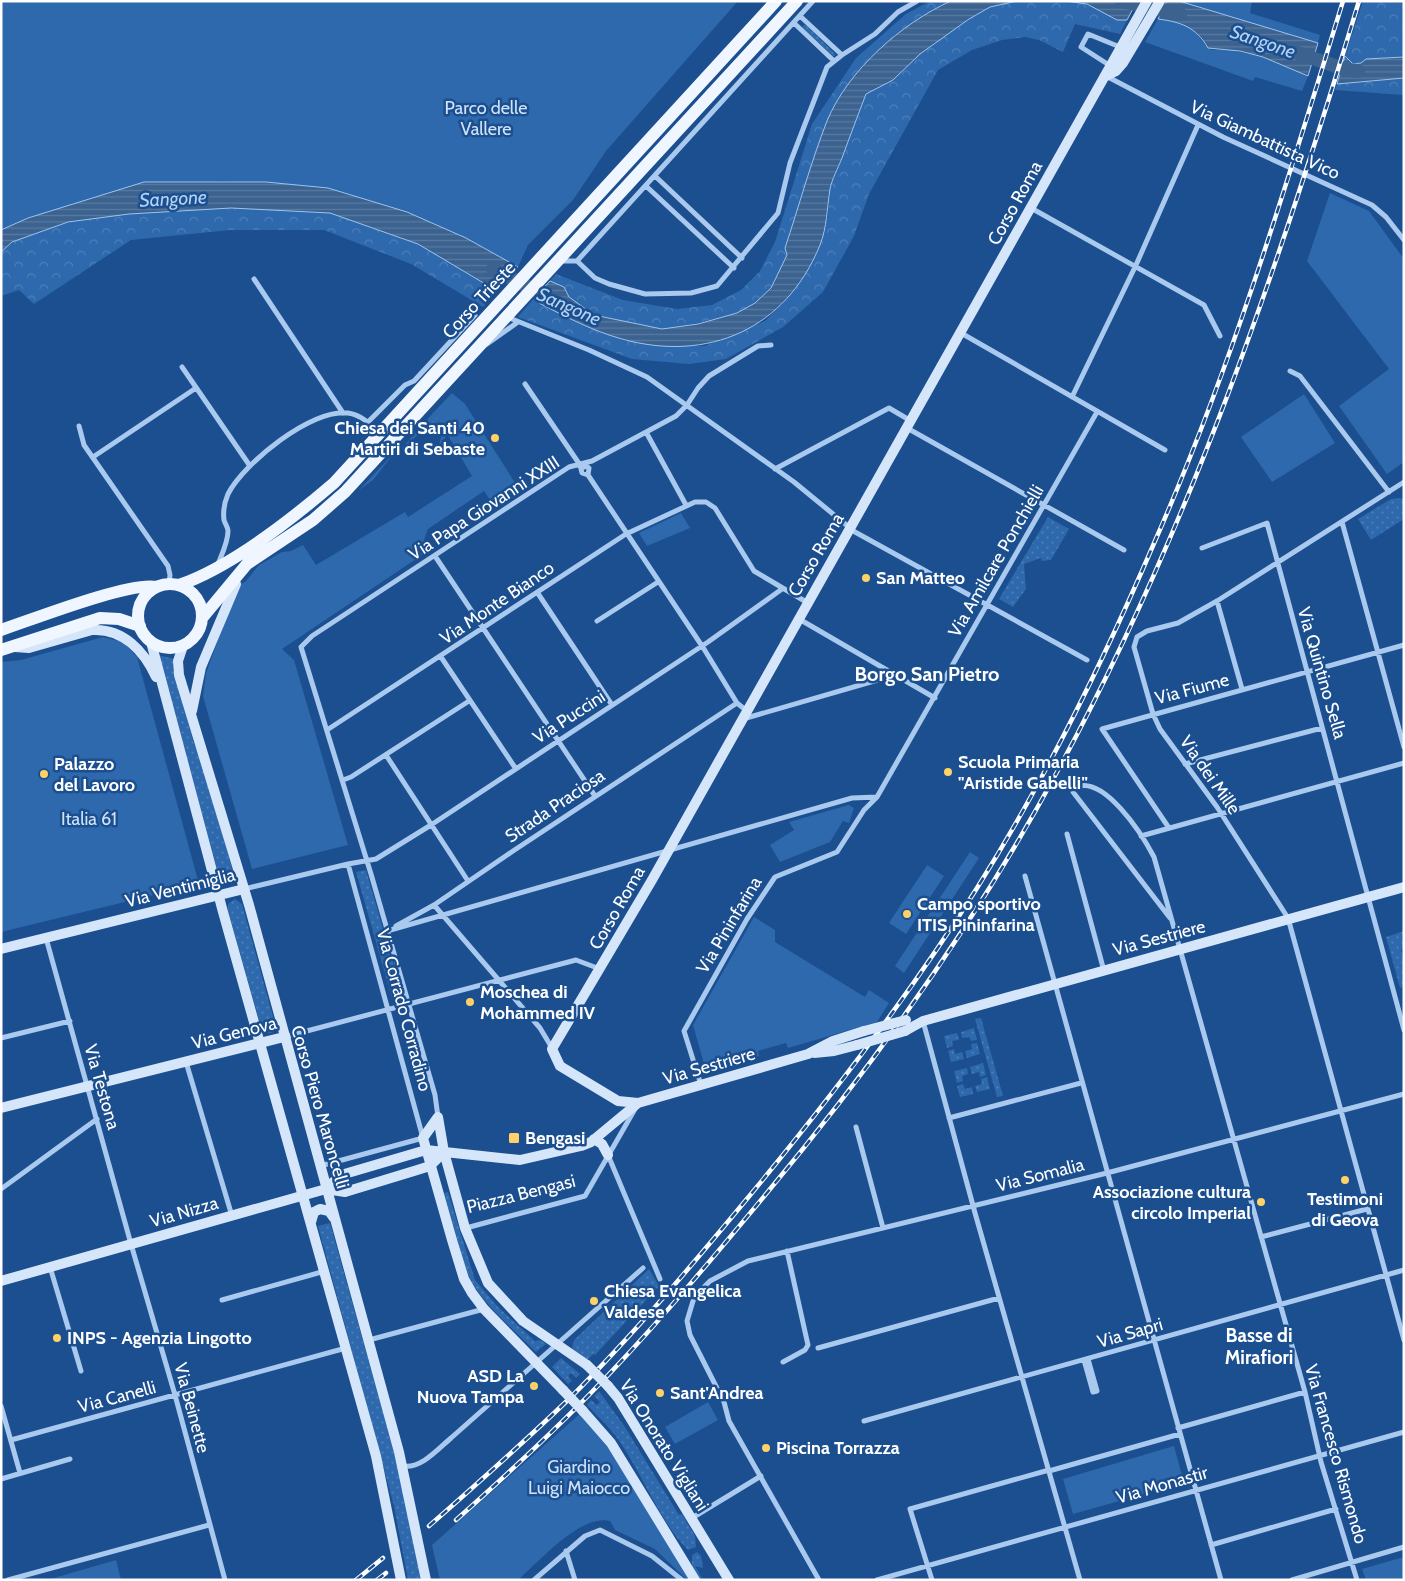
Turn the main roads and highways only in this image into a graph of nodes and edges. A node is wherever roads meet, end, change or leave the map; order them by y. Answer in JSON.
{"nodes":[{"id":1,"x":776,"y":1,"type":"edge"},
{"id":2,"x":797,"y":1,"type":"edge"},
{"id":3,"x":1147,"y":1,"type":"edge"},
{"id":4,"x":1160,"y":1,"type":"edge"},
{"id":5,"x":1106,"y":76,"type":"junction"},
{"id":6,"x":246,"y":564,"type":"junction"},
{"id":7,"x":168,"y":586,"type":"junction"},
{"id":8,"x":203,"y":617,"type":"junction"},
{"id":9,"x":140,"y":626,"type":"junction"},
{"id":10,"x":1,"y":630,"type":"edge"},
{"id":11,"x":151,"y":642,"type":"junction"},
{"id":12,"x":184,"y":646,"type":"junction"},
{"id":13,"x":6,"y":648,"type":"edge"},
{"id":14,"x":164,"y":694,"type":"junction"},
{"id":15,"x":191,"y":715,"type":"junction"},
{"id":16,"x":1404,"y":887,"type":"edge"},
{"id":17,"x":244,"y":889,"type":"junction"},
{"id":18,"x":219,"y":895,"type":"junction"},
{"id":19,"x":1,"y":949,"type":"edge"},
{"id":20,"x":906,"y":1026,"type":"junction"},
{"id":21,"x":284,"y":1037,"type":"junction"},
{"id":22,"x":260,"y":1043,"type":"junction"},
{"id":23,"x":808,"y":1054,"type":"junction"},
{"id":24,"x":618,"y":1101,"type":"joint"},
{"id":25,"x":638,"y":1103,"type":"junction"},
{"id":26,"x":1,"y":1108,"type":"edge"},
{"id":27,"x":442,"y":1136,"type":"junction"},
{"id":28,"x":423,"y":1138,"type":"junction"},
{"id":29,"x":594,"y":1139,"type":"junction"},
{"id":30,"x":426,"y":1150,"type":"junction"},
{"id":31,"x":444,"y":1152,"type":"junction"},
{"id":32,"x":608,"y":1155,"type":"road end"},
{"id":33,"x":430,"y":1166,"type":"junction"},
{"id":34,"x":326,"y":1188,"type":"junction"},
{"id":35,"x":303,"y":1195,"type":"junction"},
{"id":36,"x":335,"y":1219,"type":"junction"},
{"id":37,"x":311,"y":1222,"type":"junction"},
{"id":38,"x":465,"y":1228,"type":"joint"},
{"id":39,"x":1,"y":1281,"type":"edge"},
{"id":40,"x":401,"y":1580,"type":"edge"},
{"id":41,"x":426,"y":1580,"type":"edge"},
{"id":42,"x":695,"y":1580,"type":"edge"},
{"id":43,"x":729,"y":1580,"type":"edge"}],
"edges":[{"from":1,"to":7,"type":"main road","name":"Corso Trieste"},
{"from":2,"to":6,"type":"main road","name":"Corso Trieste"},
{"from":3,"to":5,"type":"main road","name":"Corso Roma"},
{"from":4,"to":5,"type":"main road","name":"Corso Roma"},
{"from":5,"to":24,"type":"main road","name":"Corso Roma"},
{"from":6,"to":8,"type":"main road","name":"Corso Trieste"},
{"from":6,"to":15,"type":"main road"},
{"from":7,"to":8,"type":"main road"},
{"from":7,"to":9,"type":"main road"},
{"from":7,"to":10,"type":"main road"},
{"from":8,"to":12,"type":"main road"},
{"from":9,"to":11,"type":"main road"},
{"from":9,"to":13,"type":"main road"},
{"from":11,"to":12,"type":"main road"},
{"from":11,"to":14,"type":"main road"},
{"from":12,"to":15,"type":"main road","name":"Corso Piero Maroncelli"},
{"from":13,"to":14,"type":"main road"},
{"from":14,"to":18,"type":"main road"},
{"from":15,"to":17,"type":"main road","name":"Corso Piero Maroncelli"},
{"from":16,"to":20,"type":"main road","name":"Via Sestriere"},
{"from":17,"to":18,"type":"main road","name":"Via Ventimiglia"},
{"from":17,"to":21,"type":"main road","name":"Corso Piero Maroncelli"},
{"from":18,"to":19,"type":"main road","name":"Via Ventimiglia"},
{"from":18,"to":22,"type":"main road"},
{"from":20,"to":23,"type":"main road","name":"Via Sestriere","bridge":true},
{"from":20,"to":23,"type":"main road","name":"Via Sestriere","bridge":true},
{"from":21,"to":22,"type":"main road","name":"Via Genova"},
{"from":21,"to":34,"type":"main road","name":"Corso Piero Maroncelli"},
{"from":22,"to":26,"type":"main road","name":"Via Genova"},
{"from":22,"to":35,"type":"main road"},
{"from":23,"to":25,"type":"main road","name":"Via Sestriere"},
{"from":24,"to":25,"type":"main road","name":"Via Sestriere"},
{"from":25,"to":29,"type":"main road","name":"Piazza Bengasi"},
{"from":27,"to":28,"type":"main road"},
{"from":27,"to":28,"type":"main road","name":"Piazza Bengasi"},
{"from":27,"to":31,"type":"main road","name":"Piazza Bengasi"},
{"from":28,"to":30,"type":"main road","name":"Via Corrado Corradino"},
{"from":29,"to":31,"type":"main road","name":"Piazza Bengasi"},
{"from":29,"to":32,"type":"main road"},
{"from":30,"to":31,"type":"main road","name":"Via Nizza"},
{"from":30,"to":33,"type":"main road","name":"Via Corrado Corradino"},
{"from":30,"to":34,"type":"main road","name":"Via Nizza"},
{"from":31,"to":33,"type":"main road","name":"Via Nizza"},
{"from":31,"to":38,"type":"main road","name":"Piazza Bengasi"},
{"from":33,"to":34,"type":"main road","name":"Via Nizza"},
{"from":33,"to":42,"type":"main road","name":"Piazza Bengasi","bridge":true},
{"from":34,"to":35,"type":"main road","name":"Via Nizza"},
{"from":34,"to":36,"type":"main road","name":"Corso Piero Maroncelli"},
{"from":35,"to":37,"type":"main road"},
{"from":35,"to":39,"type":"main road","name":"Via Nizza"},
{"from":36,"to":37,"type":"main road"},
{"from":36,"to":41,"type":"main road","name":"Corso Piero Maroncelli"},
{"from":37,"to":40,"type":"main road"},
{"from":38,"to":43,"type":"main road","name":"Via Onorato Vigliani","bridge":true}]}
